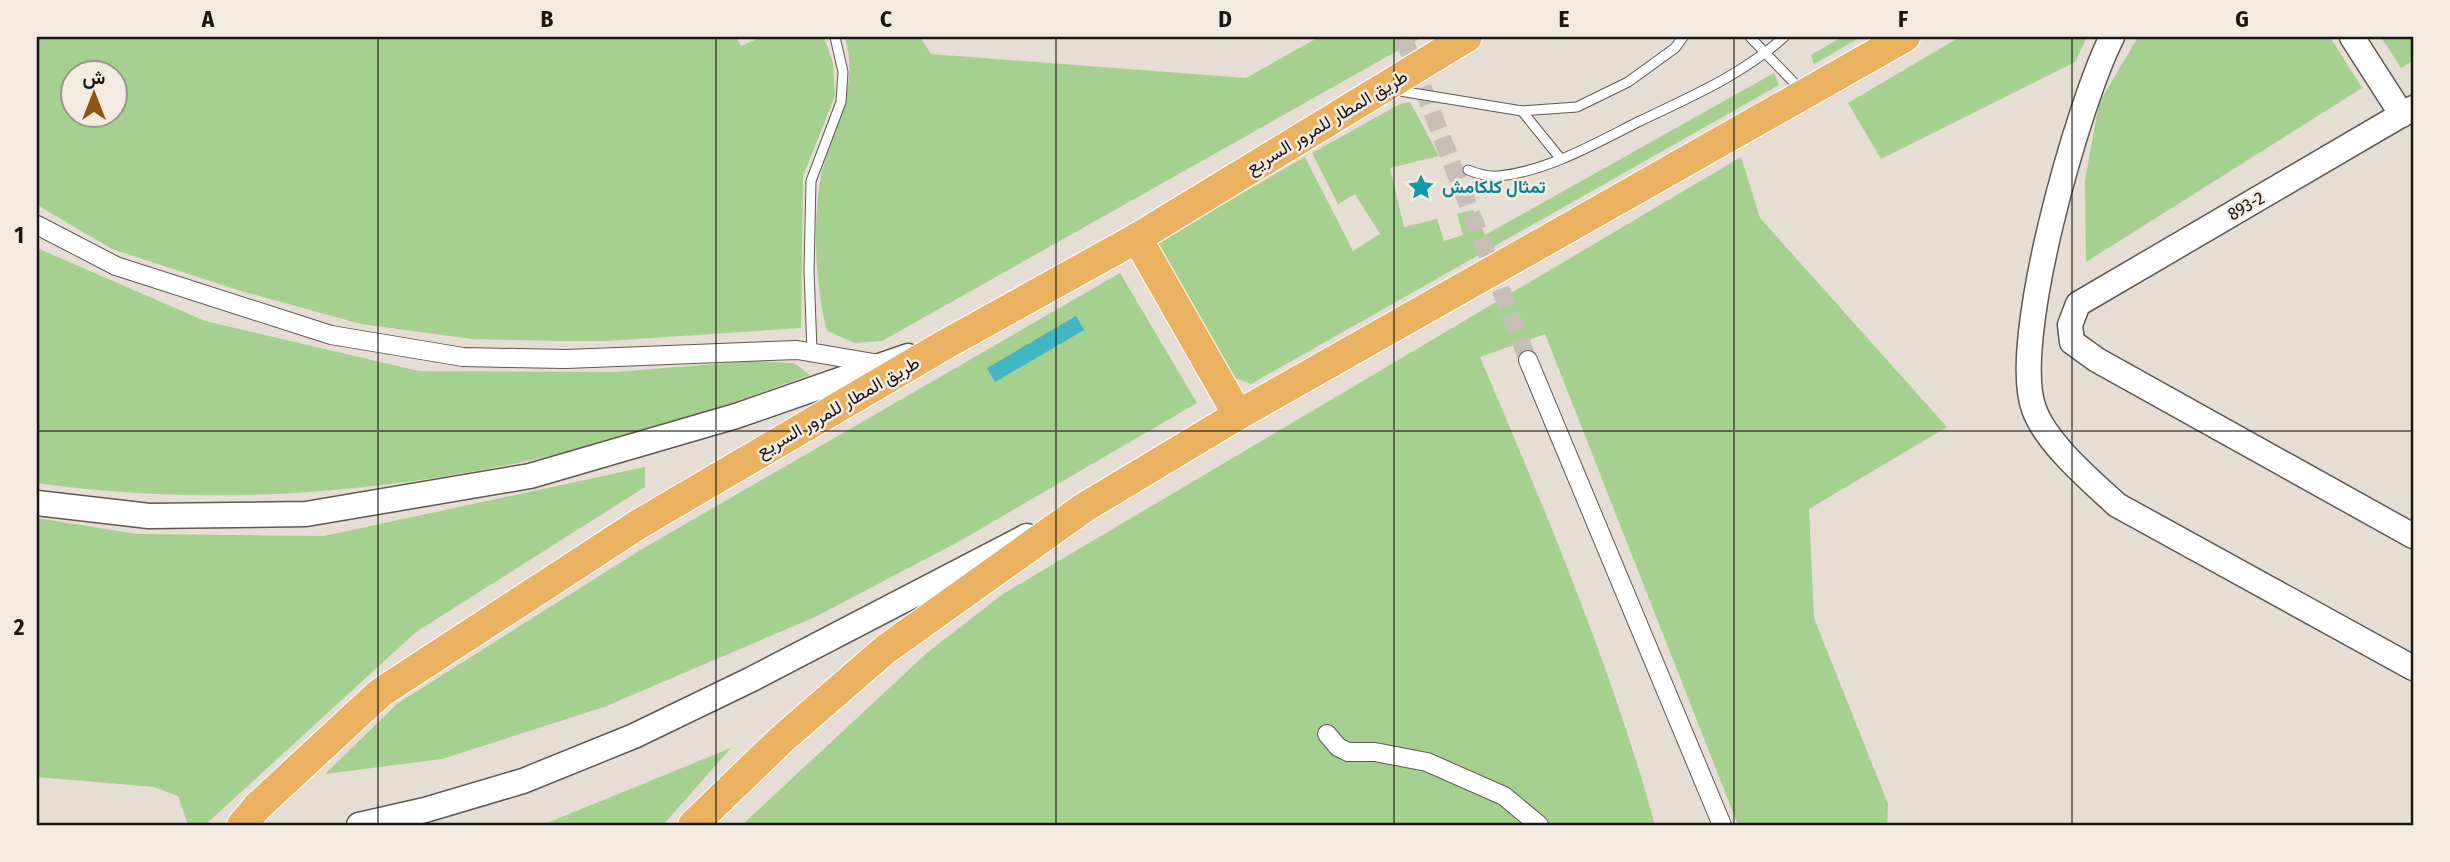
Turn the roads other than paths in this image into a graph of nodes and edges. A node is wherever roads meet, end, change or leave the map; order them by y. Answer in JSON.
{"nodes":[{"id":1,"x":835,"y":37,"type":"edge"},
{"id":2,"x":1467,"y":37,"type":"edge"},
{"id":3,"x":1683,"y":37,"type":"edge"},
{"id":4,"x":1750,"y":37,"type":"edge"},
{"id":5,"x":1784,"y":37,"type":"edge"},
{"id":6,"x":1905,"y":37,"type":"edge"},
{"id":7,"x":2112,"y":37,"type":"edge"},
{"id":8,"x":2352,"y":37,"type":"edge"},
{"id":9,"x":1766,"y":53,"type":"junction"},
{"id":10,"x":1383,"y":88,"type":"junction"},
{"id":11,"x":1805,"y":94,"type":"junction"},
{"id":12,"x":1522,"y":111,"type":"junction"},
{"id":13,"x":2408,"y":111,"type":"edge"},
{"id":14,"x":1560,"y":158,"type":"junction"},
{"id":15,"x":1468,"y":170,"type":"dead end"},
{"id":16,"x":37,"y":225,"type":"edge"},
{"id":17,"x":1137,"y":237,"type":"junction"},
{"id":18,"x":946,"y":344,"type":"junction"},
{"id":19,"x":812,"y":351,"type":"junction"},
{"id":20,"x":1528,"y":360,"type":"tunnel mouth"},
{"id":21,"x":884,"y":365,"type":"junction"},
{"id":22,"x":1238,"y":415,"type":"junction"},
{"id":23,"x":37,"y":503,"type":"edge"},
{"id":24,"x":1085,"y":507,"type":"junction"},
{"id":25,"x":2413,"y":536,"type":"edge"},
{"id":26,"x":2413,"y":668,"type":"edge"},
{"id":27,"x":1327,"y":734,"type":"dead end"},
{"id":28,"x":242,"y":825,"type":"edge"},
{"id":29,"x":359,"y":825,"type":"edge"},
{"id":30,"x":693,"y":825,"type":"edge"},
{"id":31,"x":1539,"y":825,"type":"edge"},
{"id":32,"x":1721,"y":825,"type":"edge"}],
"edges":[{"from":1,"to":19,"type":"lane"},
{"from":2,"to":10,"type":"highway","name":"طريق المطار للمرور السريع"},
{"from":3,"to":12,"type":"lane"},
{"from":4,"to":9,"type":"lane"},
{"from":5,"to":9,"type":"lane"},
{"from":6,"to":11,"type":"highway"},
{"from":7,"to":26,"type":"street"},
{"from":8,"to":13,"type":"street"},
{"from":9,"to":11,"type":"lane"},
{"from":9,"to":14,"type":"lane"},
{"from":10,"to":12,"type":"lane"},
{"from":10,"to":17,"type":"highway","name":"طريق المطار للمرور السريع"},
{"from":11,"to":22,"type":"highway"},
{"from":12,"to":14,"type":"lane"},
{"from":13,"to":25,"type":"street","name":"893-2"},
{"from":14,"to":15,"type":"lane"},
{"from":16,"to":19,"type":"street"},
{"from":17,"to":18,"type":"highway","name":"طريق المطار للمرور السريع"},
{"from":17,"to":22,"type":"highway"},
{"from":18,"to":21,"type":"street"},
{"from":18,"to":28,"type":"highway","name":"طريق المطار للمرور السريع"},
{"from":19,"to":21,"type":"street"},
{"from":20,"to":32,"type":"street"},
{"from":21,"to":23,"type":"street"},
{"from":22,"to":24,"type":"highway"},
{"from":24,"to":29,"type":"street"},
{"from":24,"to":30,"type":"highway"},
{"from":27,"to":31,"type":"street"}]}
